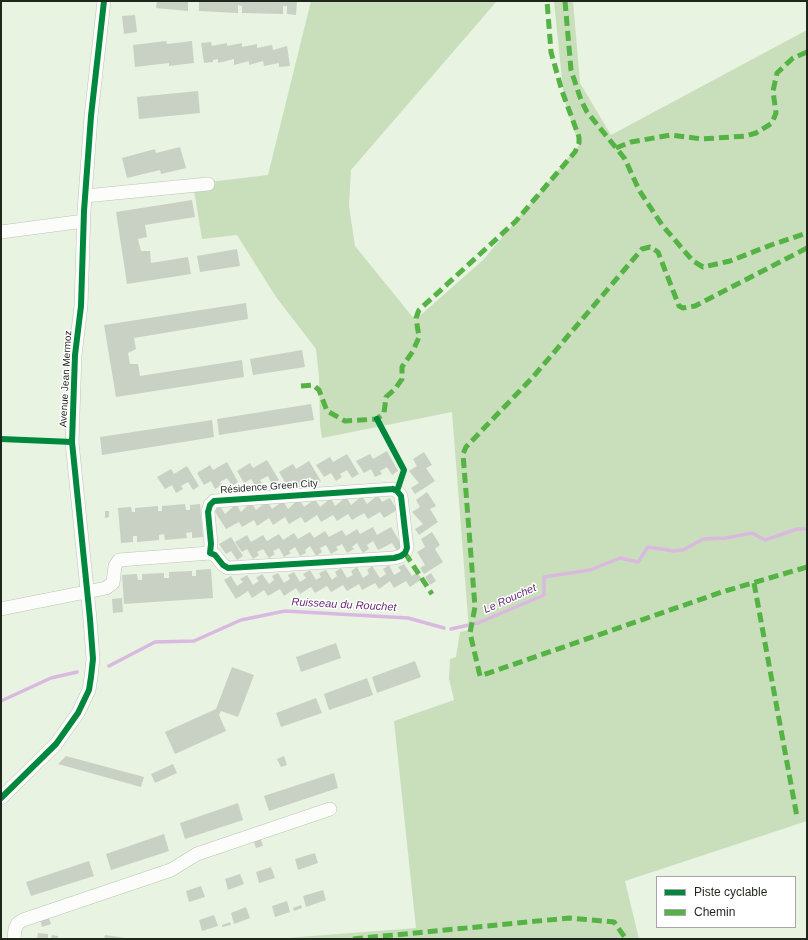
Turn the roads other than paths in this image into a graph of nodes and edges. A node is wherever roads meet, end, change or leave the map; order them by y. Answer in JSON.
{"nodes":[{"id":1,"x":104,"y":1,"type":"edge"},
{"id":2,"x":208,"y":184,"type":"dead end"},
{"id":3,"x":85,"y":196,"type":"junction"},
{"id":4,"x":84,"y":222,"type":"junction"},
{"id":5,"x":1,"y":232,"type":"edge"},
{"id":6,"x":210,"y":553,"type":"junction"},
{"id":7,"x":86,"y":593,"type":"junction"},
{"id":8,"x":1,"y":609,"type":"edge"},
{"id":9,"x":1,"y":798,"type":"edge"},
{"id":10,"x":330,"y":808,"type":"dead end"},
{"id":11,"x":14,"y":939,"type":"edge"}],
"edges":[{"from":1,"to":3,"type":"street","name":"Avenue Jean Mermoz"},
{"from":2,"to":3,"type":"street"},
{"from":3,"to":4,"type":"street","name":"Avenue Jean Mermoz"},
{"from":4,"to":5,"type":"street"},
{"from":4,"to":7,"type":"street","name":"Avenue Jean Mermoz"},
{"from":6,"to":6,"type":"street","name":"Résidence Green City"},
{"from":6,"to":7,"type":"street"},
{"from":7,"to":8,"type":"street"},
{"from":7,"to":9,"type":"street","name":"Avenue Jean Mermoz"},
{"from":10,"to":11,"type":"street"}]}
